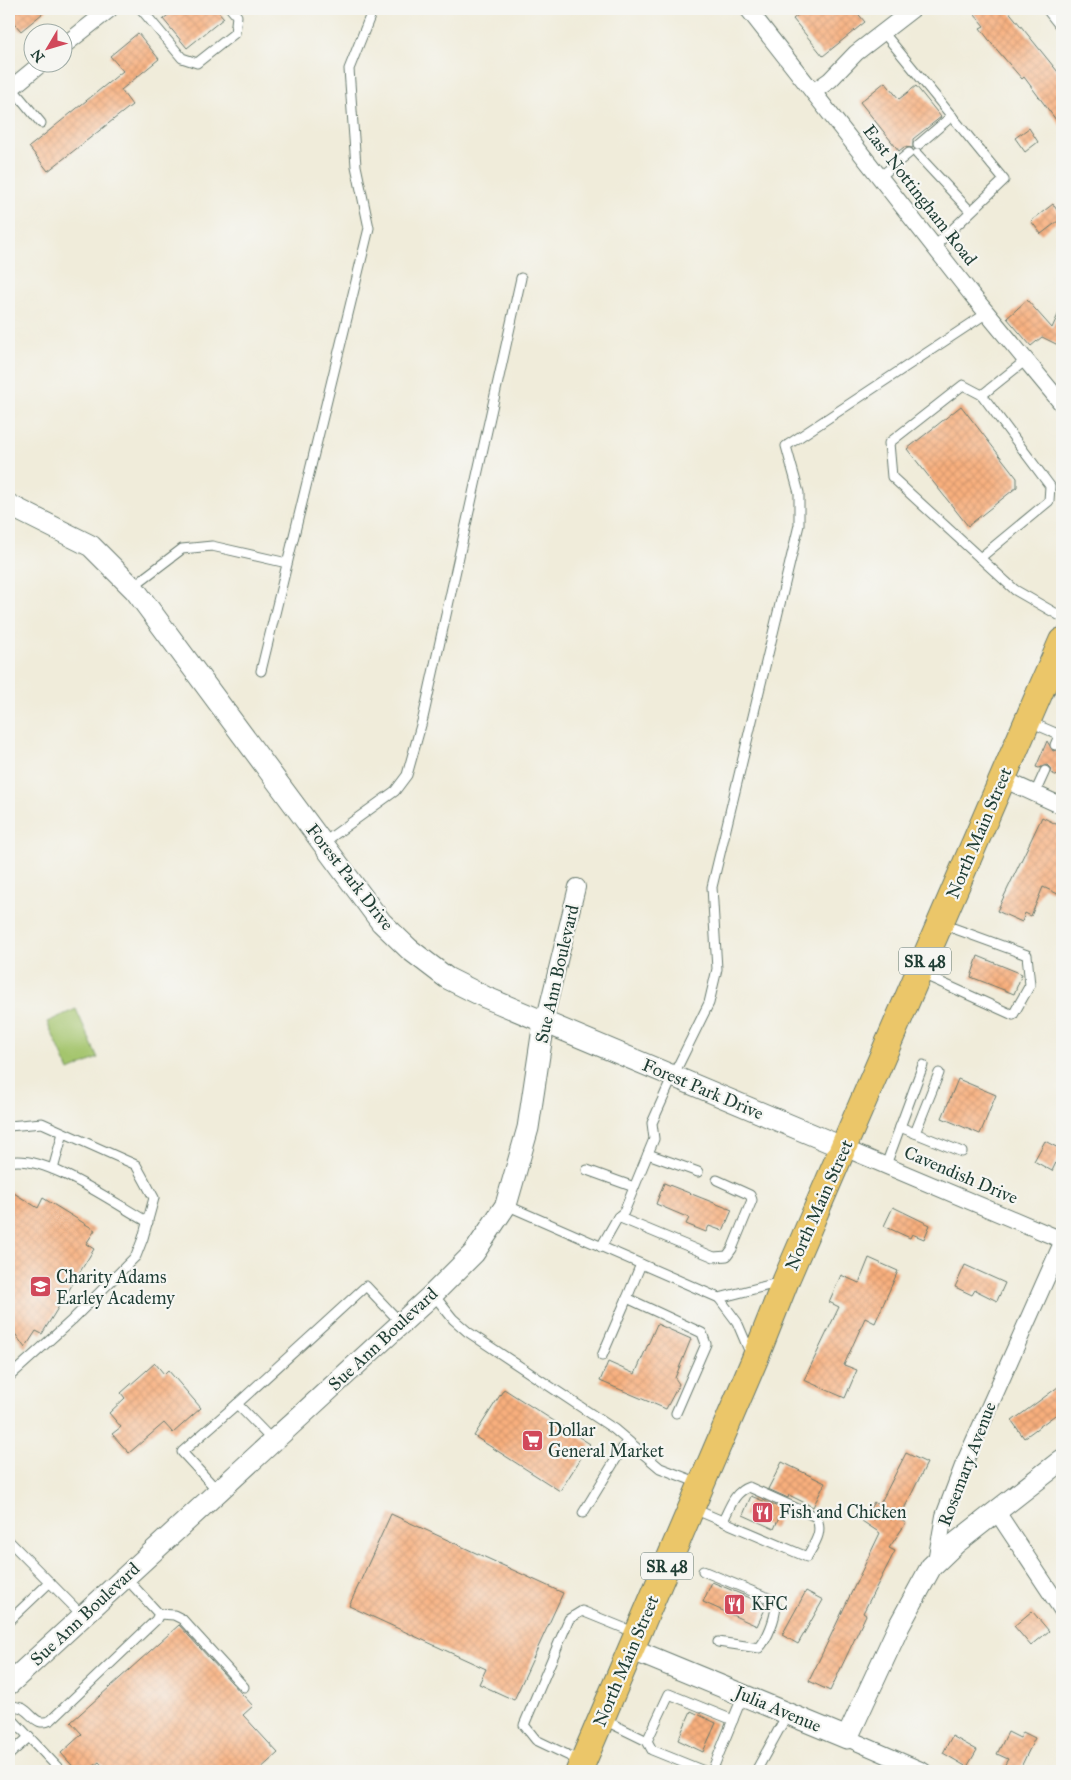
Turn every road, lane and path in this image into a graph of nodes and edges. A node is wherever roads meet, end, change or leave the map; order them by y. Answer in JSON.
{"nodes":[{"id":1,"x":110,"y":9,"type":"edge"},
{"id":2,"x":141,"y":9,"type":"edge"},
{"id":3,"x":231,"y":9,"type":"edge"},
{"id":4,"x":373,"y":9,"type":"edge"},
{"id":5,"x":748,"y":9,"type":"edge"},
{"id":6,"x":913,"y":9,"type":"edge"},
{"id":7,"x":1051,"y":9,"type":"edge"},
{"id":8,"x":1062,"y":23,"type":"edge"},
{"id":9,"x":883,"y":32,"type":"junction"},
{"id":10,"x":72,"y":39,"type":"edge"},
{"id":11,"x":31,"y":72,"type":"edge"},
{"id":12,"x":10,"y":89,"type":"edge"},
{"id":13,"x":813,"y":92,"type":"junction"},
{"id":14,"x":952,"y":116,"type":"junction"},
{"id":15,"x":41,"y":123,"type":"dead end"},
{"id":16,"x":918,"y":144,"type":"dead end"},
{"id":17,"x":881,"y":176,"type":"junction"},
{"id":18,"x":970,"y":212,"type":"junction"},
{"id":19,"x":935,"y":246,"type":"junction"},
{"id":20,"x":521,"y":278,"type":"dead end"},
{"id":21,"x":987,"y":313,"type":"junction"},
{"id":22,"x":1026,"y":360,"type":"junction"},
{"id":23,"x":982,"y":395,"type":"junction"},
{"id":24,"x":1062,"y":404,"type":"edge"},
{"id":25,"x":9,"y":505,"type":"edge"},
{"id":26,"x":980,"y":558,"type":"junction"},
{"id":27,"x":287,"y":563,"type":"junction"},
{"id":28,"x":132,"y":587,"type":"junction"},
{"id":29,"x":1062,"y":617,"type":"edge"},
{"id":30,"x":1062,"y":640,"type":"edge"},
{"id":31,"x":261,"y":670,"type":"dead end"},
{"id":32,"x":1028,"y":721,"type":"junction"},
{"id":33,"x":1061,"y":732,"type":"edge"},
{"id":34,"x":1055,"y":745,"type":"dead end"},
{"id":35,"x":1045,"y":771,"type":"dead end"},
{"id":36,"x":1003,"y":779,"type":"junction"},
{"id":37,"x":1035,"y":793,"type":"junction"},
{"id":38,"x":1062,"y":806,"type":"edge"},
{"id":39,"x":322,"y":843,"type":"junction"},
{"id":40,"x":577,"y":887,"type":"dead end"},
{"id":41,"x":940,"y":924,"type":"junction"},
{"id":42,"x":919,"y":973,"type":"junction"},
{"id":43,"x":544,"y":1022,"type":"junction"},
{"id":44,"x":924,"y":1065,"type":"dead end"},
{"id":45,"x":939,"y":1073,"type":"dead end"},
{"id":46,"x":673,"y":1076,"type":"junction"},
{"id":47,"x":9,"y":1126,"type":"edge"},
{"id":48,"x":900,"y":1127,"type":"junction"},
{"id":49,"x":63,"y":1133,"type":"junction"},
{"id":50,"x":915,"y":1133,"type":"junction"},
{"id":51,"x":844,"y":1148,"type":"junction"},
{"id":52,"x":962,"y":1152,"type":"dead end"},
{"id":53,"x":648,"y":1154,"type":"junction"},
{"id":54,"x":9,"y":1162,"type":"edge"},
{"id":55,"x":886,"y":1165,"type":"junction"},
{"id":56,"x":53,"y":1169,"type":"junction"},
{"id":57,"x":587,"y":1170,"type":"dead end"},
{"id":58,"x":698,"y":1172,"type":"dead end"},
{"id":59,"x":717,"y":1180,"type":"dead end"},
{"id":60,"x":634,"y":1187,"type":"junction"},
{"id":61,"x":506,"y":1205,"type":"junction"},
{"id":62,"x":618,"y":1217,"type":"junction"},
{"id":63,"x":148,"y":1222,"type":"junction"},
{"id":64,"x":1062,"y":1242,"type":"edge"},
{"id":65,"x":601,"y":1247,"type":"junction"},
{"id":66,"x":641,"y":1264,"type":"junction"},
{"id":67,"x":786,"y":1280,"type":"junction"},
{"id":68,"x":433,"y":1294,"type":"junction"},
{"id":69,"x":628,"y":1298,"type":"junction"},
{"id":70,"x":719,"y":1298,"type":"junction"},
{"id":71,"x":401,"y":1323,"type":"junction"},
{"id":72,"x":602,"y":1356,"type":"dead end"},
{"id":73,"x":754,"y":1361,"type":"junction"},
{"id":74,"x":9,"y":1377,"type":"edge"},
{"id":75,"x":237,"y":1404,"type":"junction"},
{"id":76,"x":676,"y":1413,"type":"dead end"},
{"id":77,"x":273,"y":1441,"type":"junction"},
{"id":78,"x":627,"y":1441,"type":"junction"},
{"id":79,"x":1062,"y":1460,"type":"edge"},
{"id":80,"x":702,"y":1484,"type":"junction"},
{"id":81,"x":218,"y":1492,"type":"junction"},
{"id":82,"x":691,"y":1508,"type":"junction"},
{"id":83,"x":997,"y":1512,"type":"junction"},
{"id":84,"x":583,"y":1513,"type":"dead end"},
{"id":85,"x":723,"y":1521,"type":"junction"},
{"id":86,"x":9,"y":1540,"type":"edge"},
{"id":87,"x":936,"y":1561,"type":"junction"},
{"id":88,"x":703,"y":1571,"type":"dead end"},
{"id":89,"x":125,"y":1577,"type":"junction"},
{"id":90,"x":50,"y":1582,"type":"junction"},
{"id":91,"x":1062,"y":1610,"type":"edge"},
{"id":92,"x":159,"y":1614,"type":"junction"},
{"id":93,"x":83,"y":1616,"type":"junction"},
{"id":94,"x":9,"y":1621,"type":"edge"},
{"id":95,"x":635,"y":1642,"type":"junction"},
{"id":96,"x":718,"y":1642,"type":"dead end"},
{"id":97,"x":9,"y":1684,"type":"edge"},
{"id":98,"x":244,"y":1687,"type":"dead end"},
{"id":99,"x":743,"y":1694,"type":"junction"},
{"id":100,"x":9,"y":1704,"type":"edge"},
{"id":101,"x":788,"y":1713,"type":"junction"},
{"id":102,"x":602,"y":1719,"type":"junction"},
{"id":103,"x":732,"y":1720,"type":"junction"},
{"id":104,"x":29,"y":1737,"type":"junction"},
{"id":105,"x":847,"y":1738,"type":"junction"},
{"id":106,"x":647,"y":1741,"type":"junction"},
{"id":107,"x":9,"y":1755,"type":"edge"},
{"id":108,"x":581,"y":1767,"type":"edge"},
{"id":109,"x":62,"y":1771,"type":"edge"},
{"id":110,"x":704,"y":1771,"type":"edge"},
{"id":111,"x":712,"y":1771,"type":"edge"},
{"id":112,"x":756,"y":1771,"type":"edge"},
{"id":113,"x":923,"y":1771,"type":"edge"}],
"edges":[{"from":1,"to":10,"type":"street"},
{"from":2,"to":3,"type":"lane"},
{"from":4,"to":27,"type":"lane"},
{"from":5,"to":13,"type":"street","name":"East Nottingham Road"},
{"from":6,"to":9,"type":"street"},
{"from":7,"to":8,"type":"street"},
{"from":9,"to":13,"type":"street"},
{"from":9,"to":14,"type":"lane"},
{"from":11,"to":12,"type":"street"},
{"from":12,"to":15,"type":"lane"},
{"from":13,"to":17,"type":"street","name":"East Nottingham Road"},
{"from":14,"to":16,"type":"lane"},
{"from":14,"to":18,"type":"lane"},
{"from":17,"to":18,"type":"lane"},
{"from":17,"to":19,"type":"street","name":"East Nottingham Road"},
{"from":18,"to":19,"type":"lane"},
{"from":19,"to":21,"type":"street","name":"East Nottingham Road"},
{"from":20,"to":39,"type":"lane"},
{"from":21,"to":22,"type":"street","name":"East Nottingham Road"},
{"from":21,"to":46,"type":"lane"},
{"from":22,"to":23,"type":"lane"},
{"from":22,"to":24,"type":"street","name":"East Nottingham Road"},
{"from":23,"to":26,"type":"lane"},
{"from":23,"to":26,"type":"lane"},
{"from":25,"to":28,"type":"street","name":"Forest Park Drive"},
{"from":26,"to":29,"type":"lane"},
{"from":27,"to":28,"type":"lane"},
{"from":27,"to":31,"type":"lane"},
{"from":28,"to":39,"type":"street","name":"Forest Park Drive"},
{"from":30,"to":32,"type":"main road","name":"North Main Street","number":"SR 48"},
{"from":32,"to":33,"type":"lane"},
{"from":32,"to":36,"type":"main road","name":"North Main Street","number":"SR 48"},
{"from":33,"to":34,"type":"lane"},
{"from":35,"to":37,"type":"lane"},
{"from":36,"to":37,"type":"street"},
{"from":36,"to":41,"type":"main road","name":"North Main Street","number":"SR 48"},
{"from":37,"to":38,"type":"street"},
{"from":39,"to":43,"type":"street","name":"Forest Park Drive"},
{"from":40,"to":43,"type":"street","name":"Sue Ann Boulevard"},
{"from":41,"to":42,"type":"main road","name":"North Main Street","number":"SR 48"},
{"from":41,"to":42,"type":"lane"},
{"from":42,"to":51,"type":"main road","name":"North Main Street","number":"SR 48"},
{"from":43,"to":46,"type":"street","name":"Forest Park Drive"},
{"from":43,"to":61,"type":"street","name":"Sue Ann Boulevard"},
{"from":44,"to":48,"type":"lane"},
{"from":45,"to":50,"type":"lane"},
{"from":46,"to":51,"type":"street","name":"Forest Park Drive"},
{"from":46,"to":53,"type":"lane"},
{"from":47,"to":49,"type":"lane"},
{"from":48,"to":50,"type":"lane"},
{"from":48,"to":55,"type":"lane"},
{"from":49,"to":56,"type":"lane"},
{"from":49,"to":63,"type":"lane"},
{"from":50,"to":52,"type":"lane"},
{"from":51,"to":55,"type":"street","name":"Cavendish Drive"},
{"from":51,"to":67,"type":"main road","name":"North Main Street","number":"SR 48"},
{"from":53,"to":58,"type":"lane"},
{"from":53,"to":60,"type":"lane"},
{"from":54,"to":56,"type":"lane"},
{"from":55,"to":64,"type":"street","name":"Cavendish Drive"},
{"from":56,"to":63,"type":"lane"},
{"from":57,"to":60,"type":"lane"},
{"from":59,"to":62,"type":"lane"},
{"from":60,"to":62,"type":"lane"},
{"from":61,"to":65,"type":"lane"},
{"from":61,"to":68,"type":"street","name":"Sue Ann Boulevard"},
{"from":62,"to":65,"type":"lane"},
{"from":63,"to":74,"type":"lane"},
{"from":64,"to":87,"type":"street","name":"Rosemary Avenue"},
{"from":65,"to":66,"type":"lane"},
{"from":66,"to":69,"type":"lane"},
{"from":66,"to":70,"type":"lane"},
{"from":67,"to":70,"type":"lane"},
{"from":67,"to":73,"type":"main road","name":"North Main Street","number":"SR 48"},
{"from":68,"to":71,"type":"street","name":"Sue Ann Boulevard"},
{"from":68,"to":78,"type":"lane"},
{"from":69,"to":72,"type":"lane"},
{"from":69,"to":76,"type":"lane"},
{"from":70,"to":73,"type":"lane"},
{"from":71,"to":75,"type":"lane"},
{"from":71,"to":77,"type":"street","name":"Sue Ann Boulevard"},
{"from":73,"to":80,"type":"main road","name":"North Main Street","number":"SR 48"},
{"from":75,"to":77,"type":"lane"},
{"from":75,"to":81,"type":"lane"},
{"from":77,"to":81,"type":"street","name":"Sue Ann Boulevard"},
{"from":78,"to":80,"type":"lane"},
{"from":78,"to":84,"type":"lane"},
{"from":79,"to":83,"type":"street"},
{"from":80,"to":82,"type":"main road","name":"North Main Street","number":"SR 48"},
{"from":81,"to":89,"type":"street","name":"Sue Ann Boulevard"},
{"from":82,"to":85,"type":"lane"},
{"from":82,"to":95,"type":"main road","name":"North Main Street","number":"SR 48"},
{"from":83,"to":87,"type":"street"},
{"from":83,"to":91,"type":"street"},
{"from":85,"to":85,"type":"lane"},
{"from":86,"to":90,"type":"lane"},
{"from":87,"to":105,"type":"street","name":"Rosemary Avenue"},
{"from":88,"to":96,"type":"lane"},
{"from":89,"to":92,"type":"lane"},
{"from":89,"to":93,"type":"street","name":"Sue Ann Boulevard"},
{"from":90,"to":93,"type":"lane"},
{"from":90,"to":94,"type":"lane"},
{"from":92,"to":98,"type":"lane"},
{"from":92,"to":100,"type":"lane"},
{"from":93,"to":97,"type":"street","name":"Sue Ann Boulevard"},
{"from":95,"to":99,"type":"street","name":"Julia Avenue"},
{"from":95,"to":102,"type":"main road","name":"North Main Street","number":"SR 48"},
{"from":95,"to":108,"type":"lane"},
{"from":99,"to":101,"type":"street","name":"Julia Avenue"},
{"from":99,"to":103,"type":"lane"},
{"from":100,"to":104,"type":"lane"},
{"from":101,"to":105,"type":"street","name":"Julia Avenue"},
{"from":101,"to":112,"type":"lane"},
{"from":102,"to":106,"type":"lane"},
{"from":102,"to":108,"type":"main road","name":"North Main Street","number":"SR 48"},
{"from":103,"to":106,"type":"lane"},
{"from":103,"to":111,"type":"lane"},
{"from":104,"to":107,"type":"lane"},
{"from":104,"to":109,"type":"lane"},
{"from":105,"to":113,"type":"street","name":"Julia Avenue"},
{"from":106,"to":110,"type":"lane"}]}
